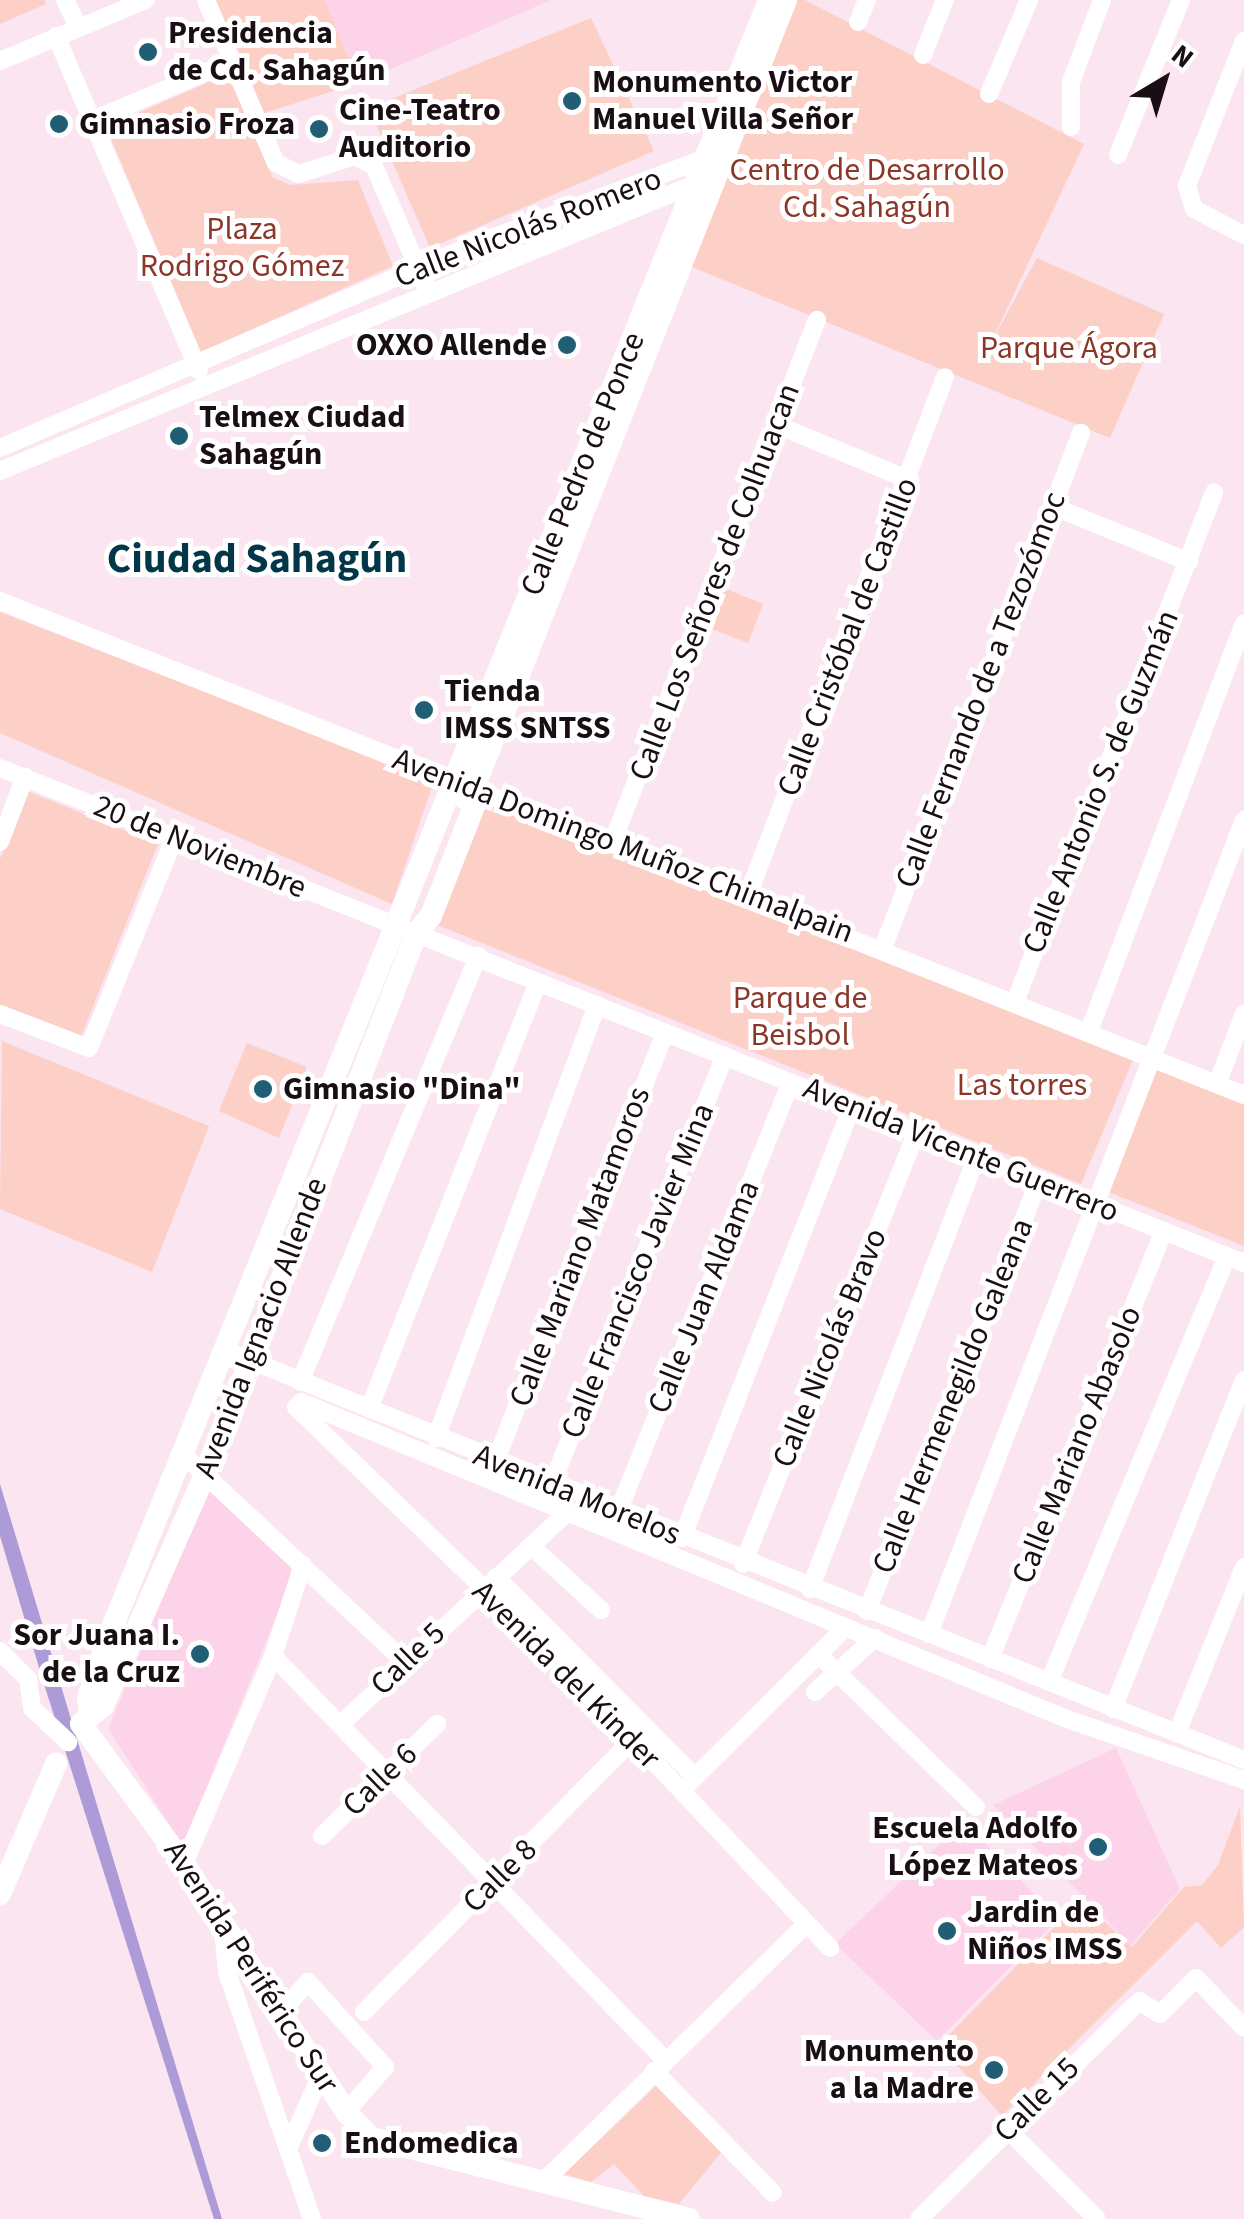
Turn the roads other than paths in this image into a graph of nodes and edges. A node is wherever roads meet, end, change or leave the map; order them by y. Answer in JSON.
{"nodes":[{"id":1,"x":65,"y":0,"type":"edge"},
{"id":2,"x":146,"y":0,"type":"edge"},
{"id":3,"x":206,"y":0,"type":"edge"},
{"id":4,"x":769,"y":0,"type":"edge"},
{"id":5,"x":786,"y":0,"type":"edge"},
{"id":6,"x":867,"y":0,"type":"edge"},
{"id":7,"x":945,"y":0,"type":"edge"},
{"id":8,"x":1029,"y":0,"type":"edge"},
{"id":9,"x":1102,"y":0,"type":"edge"},
{"id":10,"x":1181,"y":0,"type":"edge"},
{"id":11,"x":858,"y":22,"type":"dead end"},
{"id":12,"x":78,"y":27,"type":"junction"},
{"id":13,"x":56,"y":36,"type":"junction"},
{"id":14,"x":1244,"y":41,"type":"edge"},
{"id":15,"x":923,"y":55,"type":"dead end"},
{"id":16,"x":0,"y":60,"type":"edge"},
{"id":17,"x":233,"y":61,"type":"junction"},
{"id":18,"x":990,"y":94,"type":"dead end"},
{"id":19,"x":93,"y":120,"type":"junction"},
{"id":20,"x":1071,"y":127,"type":"dead end"},
{"id":21,"x":1118,"y":156,"type":"dead end"},
{"id":22,"x":710,"y":167,"type":"junction"},
{"id":23,"x":1244,"y":235,"type":"edge"},
{"id":24,"x":419,"y":270,"type":"junction"},
{"id":25,"x":430,"y":293,"type":"junction"},
{"id":26,"x":339,"y":303,"type":"junction"},
{"id":27,"x":817,"y":320,"type":"dead end"},
{"id":28,"x":348,"y":326,"type":"junction"},
{"id":29,"x":196,"y":364,"type":"junction"},
{"id":30,"x":945,"y":377,"type":"dead end"},
{"id":31,"x":205,"y":386,"type":"junction"},
{"id":32,"x":777,"y":425,"type":"junction"},
{"id":33,"x":1081,"y":434,"type":"dead end"},
{"id":34,"x":0,"y":448,"type":"edge"},
{"id":35,"x":0,"y":471,"type":"edge"},
{"id":36,"x":910,"y":480,"type":"junction"},
{"id":37,"x":1214,"y":493,"type":"dead end"},
{"id":38,"x":1052,"y":506,"type":"junction"},
{"id":39,"x":1189,"y":562,"type":"junction"},
{"id":40,"x":0,"y":600,"type":"edge"},
{"id":41,"x":1244,"y":623,"type":"edge"},
{"id":42,"x":0,"y":768,"type":"edge"},
{"id":43,"x":25,"y":778,"type":"junction"},
{"id":44,"x":465,"y":785,"type":"junction"},
{"id":45,"x":1244,"y":820,"type":"edge"},
{"id":46,"x":175,"y":836,"type":"junction"},
{"id":47,"x":0,"y":842,"type":"edge"},
{"id":48,"x":612,"y":843,"type":"junction"},
{"id":49,"x":748,"y":895,"type":"junction"},
{"id":50,"x":408,"y":930,"type":"junction"},
{"id":51,"x":883,"y":948,"type":"junction"},
{"id":52,"x":478,"y":956,"type":"junction"},
{"id":53,"x":538,"y":982,"type":"junction"},
{"id":54,"x":1015,"y":1002,"type":"junction"},
{"id":55,"x":597,"y":1005,"type":"junction"},
{"id":56,"x":0,"y":1014,"type":"edge"},
{"id":57,"x":1244,"y":1014,"type":"edge"},
{"id":58,"x":1089,"y":1031,"type":"junction"},
{"id":59,"x":665,"y":1032,"type":"junction"},
{"id":60,"x":725,"y":1056,"type":"junction"},
{"id":61,"x":1150,"y":1056,"type":"junction"},
{"id":62,"x":791,"y":1082,"type":"junction"},
{"id":63,"x":1216,"y":1084,"type":"junction"},
{"id":64,"x":1244,"y":1095,"type":"edge"},
{"id":65,"x":850,"y":1108,"type":"junction"},
{"id":66,"x":916,"y":1133,"type":"junction"},
{"id":67,"x":977,"y":1156,"type":"junction"},
{"id":68,"x":1039,"y":1182,"type":"junction"},
{"id":69,"x":1092,"y":1203,"type":"junction"},
{"id":70,"x":1164,"y":1231,"type":"junction"},
{"id":71,"x":1236,"y":1259,"type":"edge"},
{"id":72,"x":237,"y":1356,"type":"junction"},
{"id":73,"x":1244,"y":1380,"type":"edge"},
{"id":74,"x":300,"y":1382,"type":"junction"},
{"id":75,"x":299,"y":1405,"type":"joint"},
{"id":76,"x":368,"y":1410,"type":"junction"},
{"id":77,"x":436,"y":1438,"type":"junction"},
{"id":78,"x":186,"y":1457,"type":"junction"},
{"id":79,"x":496,"y":1462,"type":"junction"},
{"id":80,"x":207,"y":1470,"type":"junction"},
{"id":81,"x":551,"y":1486,"type":"junction"},
{"id":82,"x":618,"y":1512,"type":"junction"},
{"id":83,"x":564,"y":1515,"type":"junction"},
{"id":84,"x":682,"y":1538,"type":"junction"},
{"id":85,"x":530,"y":1546,"type":"junction"},
{"id":86,"x":743,"y":1564,"type":"junction"},
{"id":87,"x":303,"y":1565,"type":"junction"},
{"id":88,"x":1244,"y":1567,"type":"edge"},
{"id":89,"x":496,"y":1577,"type":"junction"},
{"id":90,"x":810,"y":1589,"type":"junction"},
{"id":91,"x":481,"y":1590,"type":"junction"},
{"id":92,"x":601,"y":1610,"type":"dead end"},
{"id":93,"x":866,"y":1611,"type":"junction"},
{"id":94,"x":846,"y":1626,"type":"junction"},
{"id":95,"x":928,"y":1634,"type":"junction"},
{"id":96,"x":875,"y":1638,"type":"junction"},
{"id":97,"x":0,"y":1651,"type":"edge"},
{"id":98,"x":818,"y":1654,"type":"junction"},
{"id":99,"x":273,"y":1656,"type":"junction"},
{"id":100,"x":990,"y":1658,"type":"junction"},
{"id":101,"x":405,"y":1662,"type":"junction"},
{"id":102,"x":840,"y":1674,"type":"junction"},
{"id":103,"x":1048,"y":1682,"type":"junction"},
{"id":104,"x":815,"y":1692,"type":"dead end"},
{"id":105,"x":1113,"y":1709,"type":"junction"},
{"id":106,"x":342,"y":1723,"type":"junction"},
{"id":107,"x":437,"y":1724,"type":"dead end"},
{"id":108,"x":79,"y":1727,"type":"junction"},
{"id":109,"x":1177,"y":1733,"type":"junction"},
{"id":110,"x":633,"y":1738,"type":"junction"},
{"id":111,"x":1243,"y":1757,"type":"edge"},
{"id":112,"x":56,"y":1764,"type":"joint"},
{"id":113,"x":389,"y":1771,"type":"junction"},
{"id":114,"x":1244,"y":1780,"type":"edge"},
{"id":115,"x":688,"y":1784,"type":"junction"},
{"id":116,"x":976,"y":1807,"type":"dead end"},
{"id":117,"x":322,"y":1836,"type":"dead end"},
{"id":118,"x":184,"y":1864,"type":"junction"},
{"id":119,"x":494,"y":1882,"type":"junction"},
{"id":120,"x":0,"y":1893,"type":"edge"},
{"id":121,"x":806,"y":1924,"type":"junction"},
{"id":122,"x":224,"y":1929,"type":"junction"},
{"id":123,"x":830,"y":1948,"type":"dead end"},
{"id":124,"x":280,"y":2012,"type":"junction"},
{"id":125,"x":364,"y":2012,"type":"dead end"},
{"id":126,"x":1244,"y":2028,"type":"edge"},
{"id":127,"x":659,"y":2066,"type":"junction"},
{"id":128,"x":322,"y":2074,"type":"junction"},
{"id":129,"x":346,"y":2112,"type":"junction"},
{"id":130,"x":1007,"y":2129,"type":"junction"},
{"id":131,"x":288,"y":2149,"type":"junction"},
{"id":132,"x":545,"y":2180,"type":"junction"},
{"id":133,"x":773,"y":2193,"type":"dead end"},
{"id":134,"x":312,"y":2219,"type":"edge"},
{"id":135,"x":688,"y":2219,"type":"edge"},
{"id":136,"x":919,"y":2219,"type":"edge"},
{"id":137,"x":1097,"y":2219,"type":"edge"}],
"edges":[{"from":1,"to":12,"type":"street"},
{"from":2,"to":12,"type":"street"},
{"from":3,"to":17,"type":"street"},
{"from":4,"to":22,"type":"street","name":"Calle Pedro de Ponce"},
{"from":5,"to":22,"type":"street","name":"Calle Pedro de Ponce"},
{"from":6,"to":11,"type":"street"},
{"from":7,"to":15,"type":"street"},
{"from":8,"to":18,"type":"street"},
{"from":9,"to":20,"type":"street"},
{"from":10,"to":21,"type":"street"},
{"from":12,"to":13,"type":"street"},
{"from":13,"to":16,"type":"street"},
{"from":13,"to":19,"type":"street"},
{"from":14,"to":23,"type":"street"},
{"from":17,"to":19,"type":"street"},
{"from":17,"to":24,"type":"street"},
{"from":19,"to":29,"type":"street"},
{"from":22,"to":24,"type":"street","name":"Calle Nicolás Romero"},
{"from":22,"to":25,"type":"street","name":"Calle Nicolás Romero"},
{"from":22,"to":44,"type":"street","name":"Calle Pedro de Ponce"},
{"from":24,"to":25,"type":"street"},
{"from":24,"to":26,"type":"street","name":"Calle Nicolás Romero"},
{"from":25,"to":28,"type":"street","name":"Calle Nicolás Romero"},
{"from":26,"to":28,"type":"street"},
{"from":26,"to":29,"type":"street","name":"Calle Nicolás Romero"},
{"from":27,"to":32,"type":"street","name":"Calle Los Señores de Colhuacan"},
{"from":28,"to":31,"type":"street","name":"Calle Nicolás Romero"},
{"from":29,"to":31,"type":"street"},
{"from":29,"to":34,"type":"street","name":"Calle Nicolás Romero"},
{"from":30,"to":36,"type":"street","name":"Calle Cristóbal de Castillo"},
{"from":31,"to":35,"type":"street","name":"Calle Nicolás Romero"},
{"from":32,"to":36,"type":"street"},
{"from":32,"to":48,"type":"street","name":"Calle Los Señores de Colhuacan"},
{"from":33,"to":38,"type":"street","name":"Calle Fernando de a Tezozómoc"},
{"from":36,"to":49,"type":"street","name":"Calle Cristóbal de Castillo"},
{"from":37,"to":39,"type":"street","name":"Calle Antonio S. de Guzmán"},
{"from":38,"to":39,"type":"street"},
{"from":38,"to":51,"type":"street","name":"Calle Fernando de a Tezozómoc"},
{"from":39,"to":54,"type":"street","name":"Calle Antonio S. de Guzmán"},
{"from":40,"to":44,"type":"street","name":"Avenida Domingo Muñoz Chimalpain"},
{"from":41,"to":58,"type":"street"},
{"from":42,"to":43,"type":"street","name":"20 de Noviembre"},
{"from":43,"to":46,"type":"street","name":"20 de Noviembre"},
{"from":43,"to":47,"type":"street"},
{"from":44,"to":48,"type":"street","name":"Avenida Domingo Muñoz Chimalpain"},
{"from":44,"to":50,"type":"street","name":"Calle Pedro de Ponce"},
{"from":45,"to":61,"type":"street","name":"Calle Hermenegildo Galeana"},
{"from":46,"to":50,"type":"street","name":"20 de Noviembre"},
{"from":46,"to":56,"type":"street"},
{"from":48,"to":49,"type":"street","name":"Avenida Domingo Muñoz Chimalpain"},
{"from":49,"to":51,"type":"street","name":"Avenida Domingo Muñoz Chimalpain"},
{"from":50,"to":52,"type":"street","name":"Avenida Vicente Guerrero"},
{"from":50,"to":72,"type":"street","name":"Avenida Ignacio Allende"},
{"from":51,"to":54,"type":"street","name":"Avenida Domingo Muñoz Chimalpain"},
{"from":52,"to":53,"type":"street","name":"Avenida Vicente Guerrero"},
{"from":52,"to":74,"type":"street"},
{"from":53,"to":55,"type":"street","name":"Avenida Vicente Guerrero"},
{"from":53,"to":76,"type":"street"},
{"from":54,"to":58,"type":"street","name":"Avenida Domingo Muñoz Chimalpain"},
{"from":55,"to":59,"type":"street","name":"Avenida Vicente Guerrero"},
{"from":55,"to":77,"type":"street","name":"Calle Mariano Matamoros"},
{"from":57,"to":63,"type":"street"},
{"from":58,"to":61,"type":"street","name":"Avenida Domingo Muñoz Chimalpain"},
{"from":59,"to":60,"type":"street","name":"Avenida Vicente Guerrero"},
{"from":59,"to":79,"type":"street","name":"Calle Mariano Matamoros"},
{"from":60,"to":62,"type":"street","name":"Avenida Vicente Guerrero"},
{"from":60,"to":81,"type":"street","name":"Calle Francisco Javier Mina"},
{"from":61,"to":63,"type":"street","name":"Avenida Domingo Muñoz Chimalpain"},
{"from":61,"to":69,"type":"street","name":"Calle Hermenegildo Galeana"},
{"from":62,"to":65,"type":"street","name":"Avenida Vicente Guerrero"},
{"from":62,"to":82,"type":"street","name":"Calle Juan Aldama"},
{"from":63,"to":64,"type":"street","name":"Avenida Domingo Muñoz Chimalpain"},
{"from":65,"to":66,"type":"street","name":"Avenida Vicente Guerrero"},
{"from":65,"to":84,"type":"street","name":"Calle Juan Aldama"},
{"from":66,"to":67,"type":"street","name":"Avenida Vicente Guerrero"},
{"from":66,"to":86,"type":"street","name":"Calle Nicolás Bravo"},
{"from":67,"to":68,"type":"street","name":"Avenida Vicente Guerrero"},
{"from":67,"to":90,"type":"street","name":"Calle Nicolás Bravo"},
{"from":68,"to":69,"type":"street","name":"Avenida Vicente Guerrero"},
{"from":68,"to":93,"type":"street","name":"Calle Hermenegildo Galeana"},
{"from":69,"to":70,"type":"street","name":"Avenida Vicente Guerrero"},
{"from":69,"to":95,"type":"street","name":"Calle Hermenegildo Galeana"},
{"from":70,"to":71,"type":"street","name":"Avenida Vicente Guerrero"},
{"from":70,"to":100,"type":"street","name":"Calle Mariano Abasolo"},
{"from":71,"to":103,"type":"street","name":"Calle Mariano Abasolo"},
{"from":72,"to":74,"type":"street","name":"Avenida Morelos"},
{"from":72,"to":78,"type":"street","name":"Avenida Ignacio Allende"},
{"from":72,"to":80,"type":"street","name":"Avenida Ignacio Allende"},
{"from":73,"to":105,"type":"street"},
{"from":74,"to":76,"type":"street","name":"Avenida Morelos"},
{"from":75,"to":83,"type":"street","name":"Avenida Morelos"},
{"from":75,"to":91,"type":"street","name":"Avenida del Kinder"},
{"from":76,"to":77,"type":"street","name":"Avenida Morelos"},
{"from":77,"to":79,"type":"street","name":"Avenida Morelos"},
{"from":78,"to":80,"type":"street"},
{"from":78,"to":108,"type":"street","name":"Avenida Ignacio Allende"},
{"from":79,"to":81,"type":"street","name":"Avenida Morelos"},
{"from":80,"to":87,"type":"street"},
{"from":80,"to":108,"type":"street","name":"Avenida Ignacio Allende"},
{"from":81,"to":82,"type":"street","name":"Avenida Morelos"},
{"from":82,"to":84,"type":"street","name":"Avenida Morelos"},
{"from":83,"to":85,"type":"street","name":"Calle 5"},
{"from":83,"to":94,"type":"street","name":"Avenida Morelos"},
{"from":84,"to":86,"type":"street","name":"Avenida Morelos"},
{"from":85,"to":89,"type":"street","name":"Calle 5"},
{"from":85,"to":92,"type":"street"},
{"from":86,"to":90,"type":"street","name":"Avenida Morelos"},
{"from":87,"to":99,"type":"street"},
{"from":87,"to":101,"type":"street"},
{"from":88,"to":109,"type":"street"},
{"from":89,"to":91,"type":"street","name":"Calle 5"},
{"from":89,"to":115,"type":"street"},
{"from":90,"to":93,"type":"street","name":"Avenida Morelos"},
{"from":91,"to":101,"type":"street","name":"Calle 5"},
{"from":91,"to":110,"type":"street","name":"Avenida del Kinder"},
{"from":93,"to":95,"type":"street","name":"Avenida Morelos"},
{"from":94,"to":96,"type":"street","name":"Avenida Morelos"},
{"from":94,"to":98,"type":"street"},
{"from":95,"to":100,"type":"street","name":"Avenida Morelos"},
{"from":96,"to":102,"type":"street"},
{"from":96,"to":114,"type":"street","name":"Avenida Morelos"},
{"from":97,"to":108,"type":"street"},
{"from":98,"to":102,"type":"street"},
{"from":98,"to":115,"type":"street"},
{"from":99,"to":106,"type":"street"},
{"from":99,"to":118,"type":"street"},
{"from":100,"to":103,"type":"street","name":"Avenida Morelos"},
{"from":101,"to":106,"type":"street","name":"Calle 5"},
{"from":102,"to":104,"type":"street"},
{"from":102,"to":116,"type":"street"},
{"from":103,"to":105,"type":"street","name":"Avenida Morelos"},
{"from":105,"to":109,"type":"street","name":"Avenida Morelos"},
{"from":106,"to":113,"type":"street"},
{"from":107,"to":113,"type":"street","name":"Calle 6"},
{"from":108,"to":112,"type":"street"},
{"from":108,"to":118,"type":"street","name":"Avenida Periférico Sur"},
{"from":109,"to":111,"type":"street","name":"Avenida Morelos"},
{"from":110,"to":115,"type":"street","name":"Avenida del Kinder"},
{"from":110,"to":119,"type":"street","name":"Calle 8"},
{"from":112,"to":120,"type":"street"},
{"from":113,"to":117,"type":"street","name":"Calle 6"},
{"from":113,"to":119,"type":"street"},
{"from":115,"to":121,"type":"street","name":"Avenida del Kinder"},
{"from":118,"to":122,"type":"street","name":"Avenida Periférico Sur"},
{"from":119,"to":125,"type":"street","name":"Calle 8"},
{"from":119,"to":127,"type":"street"},
{"from":121,"to":123,"type":"street","name":"Avenida del Kinder"},
{"from":121,"to":127,"type":"street"},
{"from":122,"to":124,"type":"street","name":"Avenida Periférico Sur"},
{"from":122,"to":131,"type":"street"},
{"from":124,"to":128,"type":"street","name":"Avenida Periférico Sur"},
{"from":124,"to":129,"type":"street"},
{"from":126,"to":130,"type":"street","name":"Calle 15"},
{"from":127,"to":132,"type":"street"},
{"from":127,"to":133,"type":"street"},
{"from":128,"to":129,"type":"street","name":"Avenida Periférico Sur"},
{"from":128,"to":131,"type":"street"},
{"from":129,"to":132,"type":"street","name":"Avenida Periférico Sur"},
{"from":130,"to":136,"type":"street","name":"Calle 15"},
{"from":130,"to":137,"type":"street"},
{"from":131,"to":134,"type":"street"},
{"from":132,"to":135,"type":"street","name":"Avenida Periférico Sur"}]}
